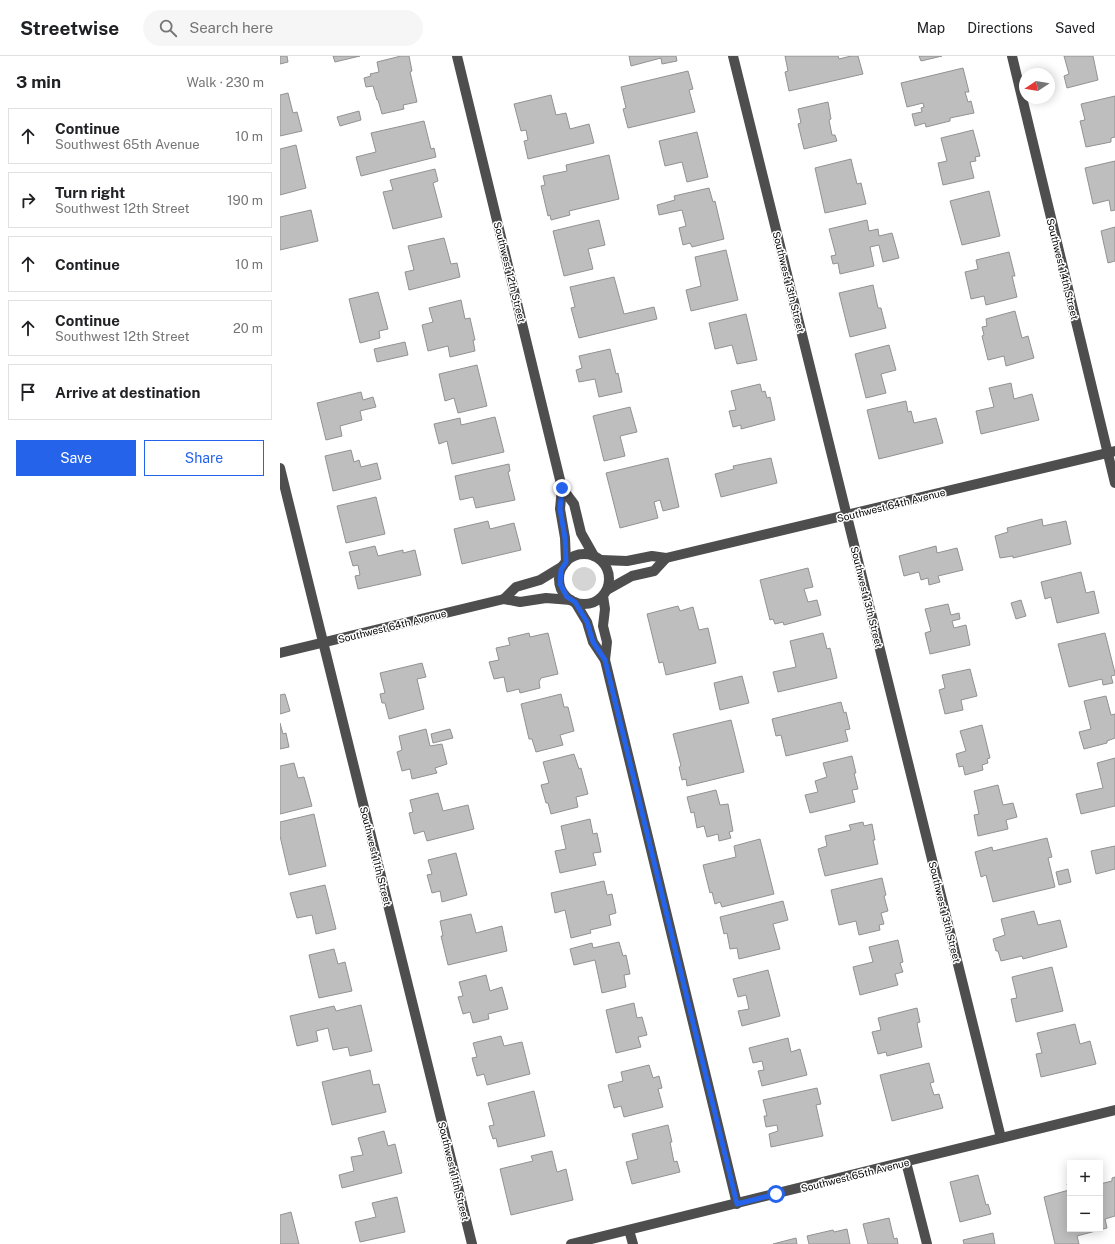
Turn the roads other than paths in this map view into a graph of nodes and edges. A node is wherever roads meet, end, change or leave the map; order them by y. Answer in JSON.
{"nodes":[{"id":1,"x":457,"y":56,"type":"edge"},
{"id":2,"x":733,"y":56,"type":"edge"},
{"id":3,"x":1012,"y":56,"type":"edge"},
{"id":4,"x":1111,"y":452,"type":"edge"},
{"id":5,"x":280,"y":468,"type":"edge"},
{"id":6,"x":1115,"y":483,"type":"edge"},
{"id":7,"x":562,"y":488,"type":"junction"},
{"id":8,"x":846,"y":516,"type":"junction"},
{"id":9,"x":598,"y":558,"type":"junction"},
{"id":10,"x":666,"y":558,"type":"junction"},
{"id":11,"x":564,"y":564,"type":"junction"},
{"id":12,"x":605,"y":593,"type":"junction"},
{"id":13,"x":504,"y":599,"type":"junction"},
{"id":14,"x":573,"y":601,"type":"junction"},
{"id":15,"x":323,"y":643,"type":"junction"},
{"id":16,"x":280,"y":653,"type":"edge"},
{"id":17,"x":605,"y":660,"type":"junction"},
{"id":18,"x":1115,"y":1110,"type":"edge"},
{"id":19,"x":1001,"y":1138,"type":"junction"},
{"id":20,"x":906,"y":1162,"type":"junction"},
{"id":21,"x":737,"y":1204,"type":"junction"},
{"id":22,"x":629,"y":1230,"type":"junction"},
{"id":23,"x":472,"y":1244,"type":"edge"},
{"id":24,"x":571,"y":1244,"type":"edge"},
{"id":25,"x":633,"y":1244,"type":"edge"},
{"id":26,"x":927,"y":1244,"type":"edge"}],
"edges":[{"from":1,"to":7,"type":"street","name":"Southwest 12th Street"},
{"from":2,"to":8,"type":"street","name":"Southwest 13th Street"},
{"from":3,"to":4,"type":"street","name":"Southwest 14th Street"},
{"from":4,"to":6,"type":"street","name":"Southwest 14th Street"},
{"from":4,"to":8,"type":"street","name":"Southwest 64th Avenue"},
{"from":5,"to":15,"type":"street","name":"Southwest 11th Street"},
{"from":7,"to":9,"type":"street","name":"Southwest 12th Street"},
{"from":7,"to":11,"type":"street","name":"Southwest 12th Street"},
{"from":8,"to":10,"type":"street","name":"Southwest 64th Avenue"},
{"from":8,"to":19,"type":"street","name":"Southwest 13th Street"},
{"from":9,"to":10,"type":"street","name":"Southwest 64th Avenue"},
{"from":9,"to":11,"type":"street"},
{"from":9,"to":12,"type":"street"},
{"from":10,"to":12,"type":"street"},
{"from":11,"to":13,"type":"street","name":"Southwest 64th Avenue"},
{"from":11,"to":14,"type":"street"},
{"from":12,"to":14,"type":"street"},
{"from":12,"to":17,"type":"street"},
{"from":13,"to":14,"type":"street","name":"Southwest 64th Avenue"},
{"from":13,"to":15,"type":"street","name":"Southwest 64th Avenue"},
{"from":14,"to":17,"type":"street"},
{"from":15,"to":16,"type":"street","name":"Southwest 64th Avenue"},
{"from":15,"to":23,"type":"street","name":"Southwest 11th Street"},
{"from":17,"to":21,"type":"street"},
{"from":18,"to":19,"type":"street","name":"Southwest 65th Avenue"},
{"from":19,"to":20,"type":"street","name":"Southwest 65th Avenue"},
{"from":20,"to":21,"type":"street","name":"Southwest 65th Avenue"},
{"from":20,"to":26,"type":"street"},
{"from":21,"to":22,"type":"street","name":"Southwest 65th Avenue"},
{"from":22,"to":24,"type":"street","name":"Southwest 65th Avenue"},
{"from":22,"to":25,"type":"street"}]}
